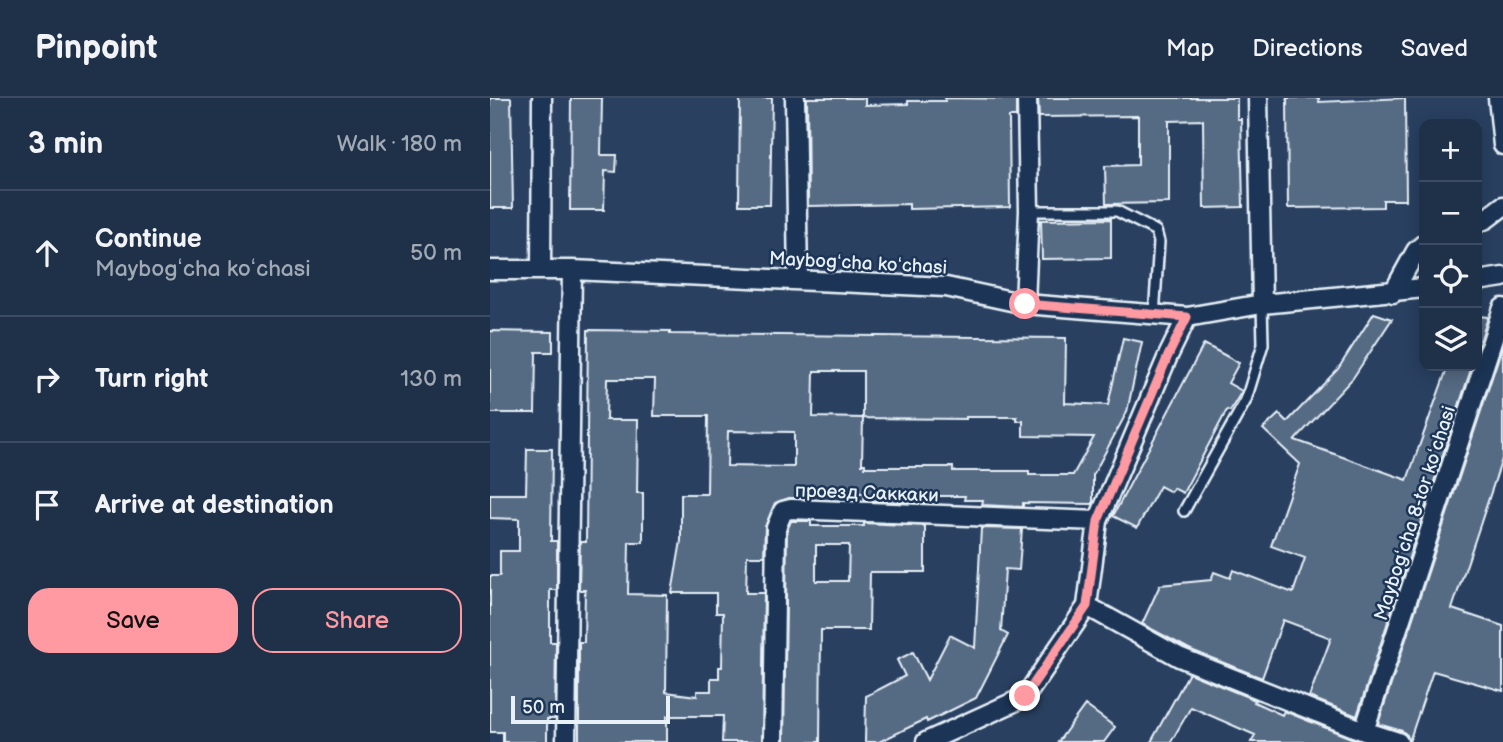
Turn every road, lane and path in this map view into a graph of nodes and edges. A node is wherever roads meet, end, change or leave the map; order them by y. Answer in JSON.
{"nodes":[{"id":1,"x":542,"y":98,"type":"edge"},
{"id":2,"x":795,"y":98,"type":"edge"},
{"id":3,"x":1027,"y":98,"type":"edge"},
{"id":4,"x":1258,"y":98,"type":"edge"},
{"id":5,"x":1498,"y":98,"type":"edge"},
{"id":6,"x":1503,"y":145,"type":"edge"},
{"id":7,"x":1503,"y":206,"type":"edge"},
{"id":8,"x":1029,"y":211,"type":"junction"},
{"id":9,"x":1482,"y":221,"type":"edge"},
{"id":10,"x":1423,"y":245,"type":"edge"},
{"id":11,"x":490,"y":270,"type":"edge"},
{"id":12,"x":541,"y":270,"type":"junction"},
{"id":13,"x":572,"y":270,"type":"junction"},
{"id":14,"x":1503,"y":277,"type":"edge"},
{"id":15,"x":798,"y":279,"type":"junction"},
{"id":16,"x":1482,"y":280,"type":"edge"},
{"id":17,"x":1419,"y":289,"type":"edge"},
{"id":18,"x":1393,"y":293,"type":"junction"},
{"id":19,"x":1025,"y":304,"type":"junction"},
{"id":20,"x":1262,"y":304,"type":"junction"},
{"id":21,"x":1503,"y":308,"type":"edge"},
{"id":22,"x":1154,"y":316,"type":"junction"},
{"id":23,"x":1187,"y":317,"type":"junction"},
{"id":24,"x":1184,"y":511,"type":"dead end"},
{"id":25,"x":1098,"y":521,"type":"junction"},
{"id":26,"x":1087,"y":606,"type":"junction"},
{"id":27,"x":1364,"y":731,"type":"junction"},
{"id":28,"x":566,"y":742,"type":"edge"},
{"id":29,"x":773,"y":742,"type":"edge"},
{"id":30,"x":926,"y":742,"type":"edge"},
{"id":31,"x":1398,"y":742,"type":"edge"}],
"edges":[{"from":1,"to":12,"type":"street"},
{"from":2,"to":15,"type":"street"},
{"from":3,"to":8,"type":"street"},
{"from":4,"to":20,"type":"street"},
{"from":5,"to":6,"type":"street"},
{"from":7,"to":9,"type":"street"},
{"from":8,"to":19,"type":"street"},
{"from":8,"to":22,"type":"lane"},
{"from":10,"to":18,"type":"street"},
{"from":11,"to":12,"type":"street","name":"Maybogʻcha koʻchasi"},
{"from":12,"to":13,"type":"street","name":"Maybogʻcha koʻchasi"},
{"from":13,"to":15,"type":"street","name":"Maybogʻcha koʻchasi"},
{"from":13,"to":28,"type":"street"},
{"from":14,"to":16,"type":"street"},
{"from":15,"to":19,"type":"street","name":"Maybogʻcha koʻchasi"},
{"from":17,"to":18,"type":"street","name":"Maybogʻcha koʻchasi"},
{"from":18,"to":20,"type":"street","name":"Maybogʻcha koʻchasi"},
{"from":19,"to":22,"type":"street","name":"Maybogʻcha koʻchasi"},
{"from":20,"to":23,"type":"street","name":"Maybogʻcha koʻchasi"},
{"from":20,"to":24,"type":"lane"},
{"from":21,"to":27,"type":"street","name":"Maybogʻcha 8-tor koʻchasi"},
{"from":22,"to":23,"type":"street","name":"Maybogʻcha koʻchasi"},
{"from":23,"to":25,"type":"street"},
{"from":25,"to":26,"type":"street"},
{"from":25,"to":29,"type":"street","name":"проезд Саккаки"},
{"from":26,"to":27,"type":"street"},
{"from":26,"to":30,"type":"street"},
{"from":27,"to":31,"type":"street"}]}
